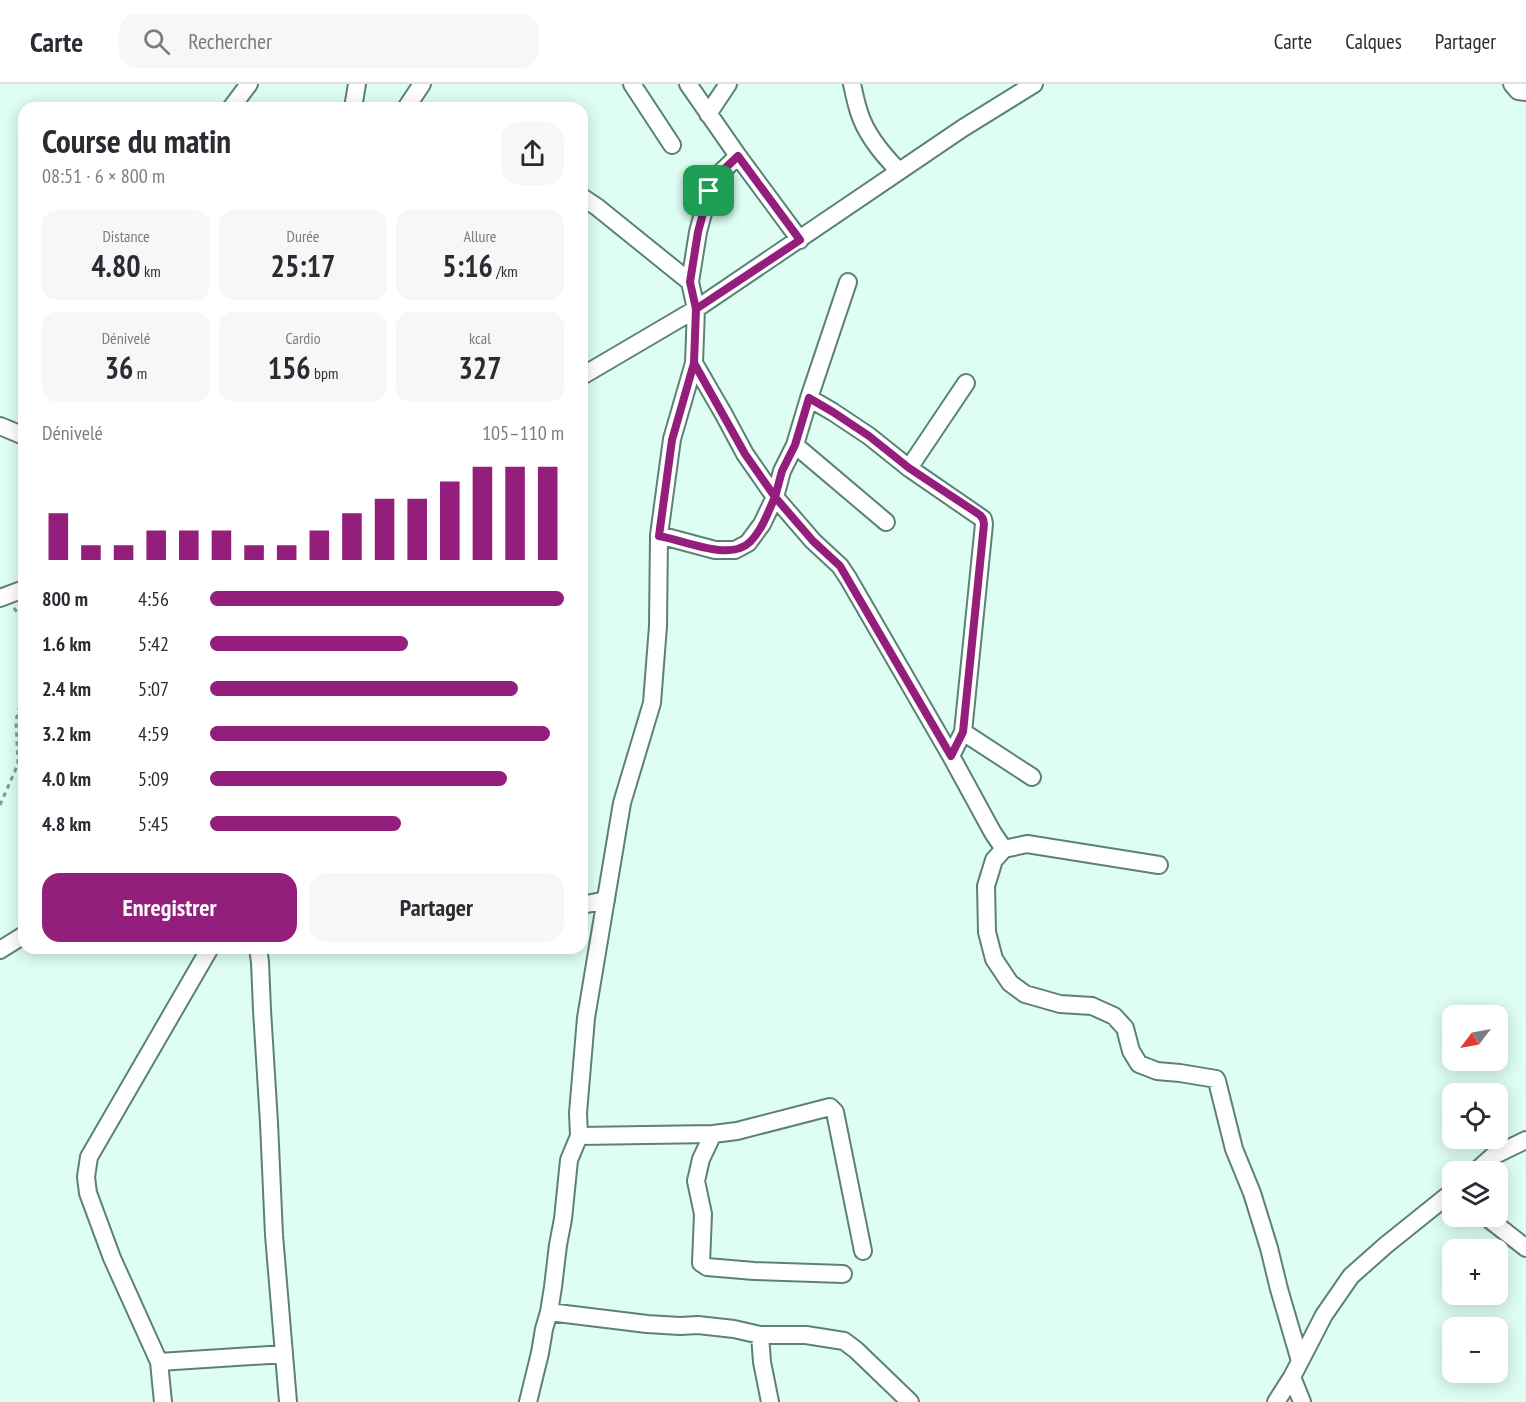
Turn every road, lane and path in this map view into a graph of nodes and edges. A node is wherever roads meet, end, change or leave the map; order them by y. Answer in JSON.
{"nodes":[{"id":1,"x":249,"y":84,"type":"edge"},
{"id":2,"x":357,"y":84,"type":"edge"},
{"id":3,"x":422,"y":84,"type":"edge"},
{"id":4,"x":632,"y":84,"type":"edge"},
{"id":5,"x":688,"y":84,"type":"edge"},
{"id":6,"x":728,"y":84,"type":"edge"},
{"id":7,"x":852,"y":84,"type":"edge"},
{"id":8,"x":1034,"y":84,"type":"edge"},
{"id":9,"x":1512,"y":84,"type":"edge"},
{"id":10,"x":1526,"y":92,"type":"edge"},
{"id":11,"x":236,"y":102,"type":"edge"},
{"id":12,"x":354,"y":102,"type":"edge"},
{"id":13,"x":410,"y":102,"type":"edge"},
{"id":14,"x":708,"y":114,"type":"junction"},
{"id":15,"x":672,"y":145,"type":"dead end"},
{"id":16,"x":738,"y":156,"type":"junction"},
{"id":17,"x":899,"y":171,"type":"junction"},
{"id":18,"x":588,"y":201,"type":"edge"},
{"id":19,"x":800,"y":240,"type":"junction"},
{"id":20,"x":690,"y":282,"type":"junction"},
{"id":21,"x":848,"y":282,"type":"dead end"},
{"id":22,"x":696,"y":309,"type":"junction"},
{"id":23,"x":694,"y":363,"type":"junction"},
{"id":24,"x":588,"y":372,"type":"edge"},
{"id":25,"x":966,"y":383,"type":"dead end"},
{"id":26,"x":809,"y":398,"type":"junction"},
{"id":27,"x":0,"y":426,"type":"edge"},
{"id":28,"x":18,"y":434,"type":"edge"},
{"id":29,"x":795,"y":445,"type":"junction"},
{"id":30,"x":909,"y":468,"type":"junction"},
{"id":31,"x":775,"y":497,"type":"junction"},
{"id":32,"x":886,"y":522,"type":"dead end"},
{"id":33,"x":659,"y":536,"type":"junction"},
{"id":34,"x":18,"y":591,"type":"edge"},
{"id":35,"x":0,"y":598,"type":"edge"},
{"id":36,"x":18,"y":713,"type":"edge"},
{"id":37,"x":963,"y":732,"type":"junction"},
{"id":38,"x":951,"y":756,"type":"junction"},
{"id":39,"x":18,"y":764,"type":"edge"},
{"id":40,"x":18,"y":764,"type":"edge"},
{"id":41,"x":1032,"y":777,"type":"dead end"},
{"id":42,"x":0,"y":805,"type":"edge"},
{"id":43,"x":1004,"y":849,"type":"junction"},
{"id":44,"x":1159,"y":865,"type":"dead end"},
{"id":45,"x":606,"y":900,"type":"junction"},
{"id":46,"x":588,"y":903,"type":"edge"},
{"id":47,"x":18,"y":939,"type":"edge"},
{"id":48,"x":0,"y":950,"type":"edge"},
{"id":49,"x":207,"y":954,"type":"edge"},
{"id":50,"x":259,"y":954,"type":"edge"},
{"id":51,"x":713,"y":1134,"type":"junction"},
{"id":52,"x":579,"y":1136,"type":"junction"},
{"id":53,"x":1526,"y":1140,"type":"edge"},
{"id":54,"x":1487,"y":1161,"type":"edge"},
{"id":55,"x":1442,"y":1200,"type":"edge"},
{"id":56,"x":1499,"y":1227,"type":"edge"},
{"id":57,"x":1526,"y":1248,"type":"edge"},
{"id":58,"x":863,"y":1251,"type":"dead end"},
{"id":59,"x":843,"y":1274,"type":"dead end"},
{"id":60,"x":549,"y":1312,"type":"junction"},
{"id":61,"x":760,"y":1335,"type":"junction"},
{"id":62,"x":284,"y":1354,"type":"junction"},
{"id":63,"x":1300,"y":1360,"type":"junction"},
{"id":64,"x":159,"y":1362,"type":"junction"},
{"id":65,"x":1292,"y":1377,"type":"junction"},
{"id":66,"x":163,"y":1402,"type":"edge"},
{"id":67,"x":288,"y":1402,"type":"edge"},
{"id":68,"x":528,"y":1402,"type":"edge"},
{"id":69,"x":770,"y":1402,"type":"edge"},
{"id":70,"x":910,"y":1402,"type":"edge"},
{"id":71,"x":1276,"y":1402,"type":"edge"},
{"id":72,"x":1302,"y":1402,"type":"edge"}],
"edges":[{"from":1,"to":11,"type":"street"},
{"from":2,"to":12,"type":"street"},
{"from":3,"to":13,"type":"street"},
{"from":4,"to":15,"type":"street"},
{"from":5,"to":14,"type":"street"},
{"from":6,"to":14,"type":"street"},
{"from":7,"to":17,"type":"street"},
{"from":8,"to":17,"type":"street"},
{"from":9,"to":10,"type":"street"},
{"from":14,"to":16,"type":"street"},
{"from":16,"to":19,"type":"street"},
{"from":16,"to":20,"type":"street"},
{"from":17,"to":19,"type":"street"},
{"from":18,"to":20,"type":"street"},
{"from":19,"to":22,"type":"street"},
{"from":20,"to":22,"type":"street"},
{"from":21,"to":26,"type":"street"},
{"from":22,"to":23,"type":"street"},
{"from":22,"to":24,"type":"street"},
{"from":23,"to":31,"type":"street"},
{"from":23,"to":33,"type":"street"},
{"from":25,"to":30,"type":"street"},
{"from":26,"to":29,"type":"street"},
{"from":26,"to":30,"type":"street"},
{"from":27,"to":28,"type":"street"},
{"from":29,"to":31,"type":"street"},
{"from":29,"to":32,"type":"street"},
{"from":30,"to":37,"type":"street"},
{"from":31,"to":33,"type":"street"},
{"from":31,"to":38,"type":"street"},
{"from":33,"to":45,"type":"street"},
{"from":34,"to":35,"type":"street"},
{"from":36,"to":40,"type":"path"},
{"from":37,"to":38,"type":"street"},
{"from":37,"to":41,"type":"street"},
{"from":38,"to":43,"type":"street"},
{"from":39,"to":42,"type":"path"},
{"from":43,"to":44,"type":"street"},
{"from":43,"to":63,"type":"street"},
{"from":45,"to":46,"type":"street"},
{"from":45,"to":52,"type":"street"},
{"from":47,"to":48,"type":"street"},
{"from":49,"to":64,"type":"street"},
{"from":50,"to":62,"type":"street"},
{"from":51,"to":52,"type":"street"},
{"from":51,"to":58,"type":"street"},
{"from":51,"to":59,"type":"street"},
{"from":52,"to":60,"type":"street"},
{"from":53,"to":54,"type":"street"},
{"from":55,"to":63,"type":"street"},
{"from":56,"to":57,"type":"street"},
{"from":60,"to":61,"type":"street"},
{"from":60,"to":68,"type":"street"},
{"from":61,"to":69,"type":"street"},
{"from":61,"to":70,"type":"street"},
{"from":62,"to":64,"type":"street"},
{"from":62,"to":67,"type":"street"},
{"from":63,"to":65,"type":"street"},
{"from":64,"to":66,"type":"street"},
{"from":65,"to":71,"type":"street"},
{"from":65,"to":72,"type":"street"}]}
